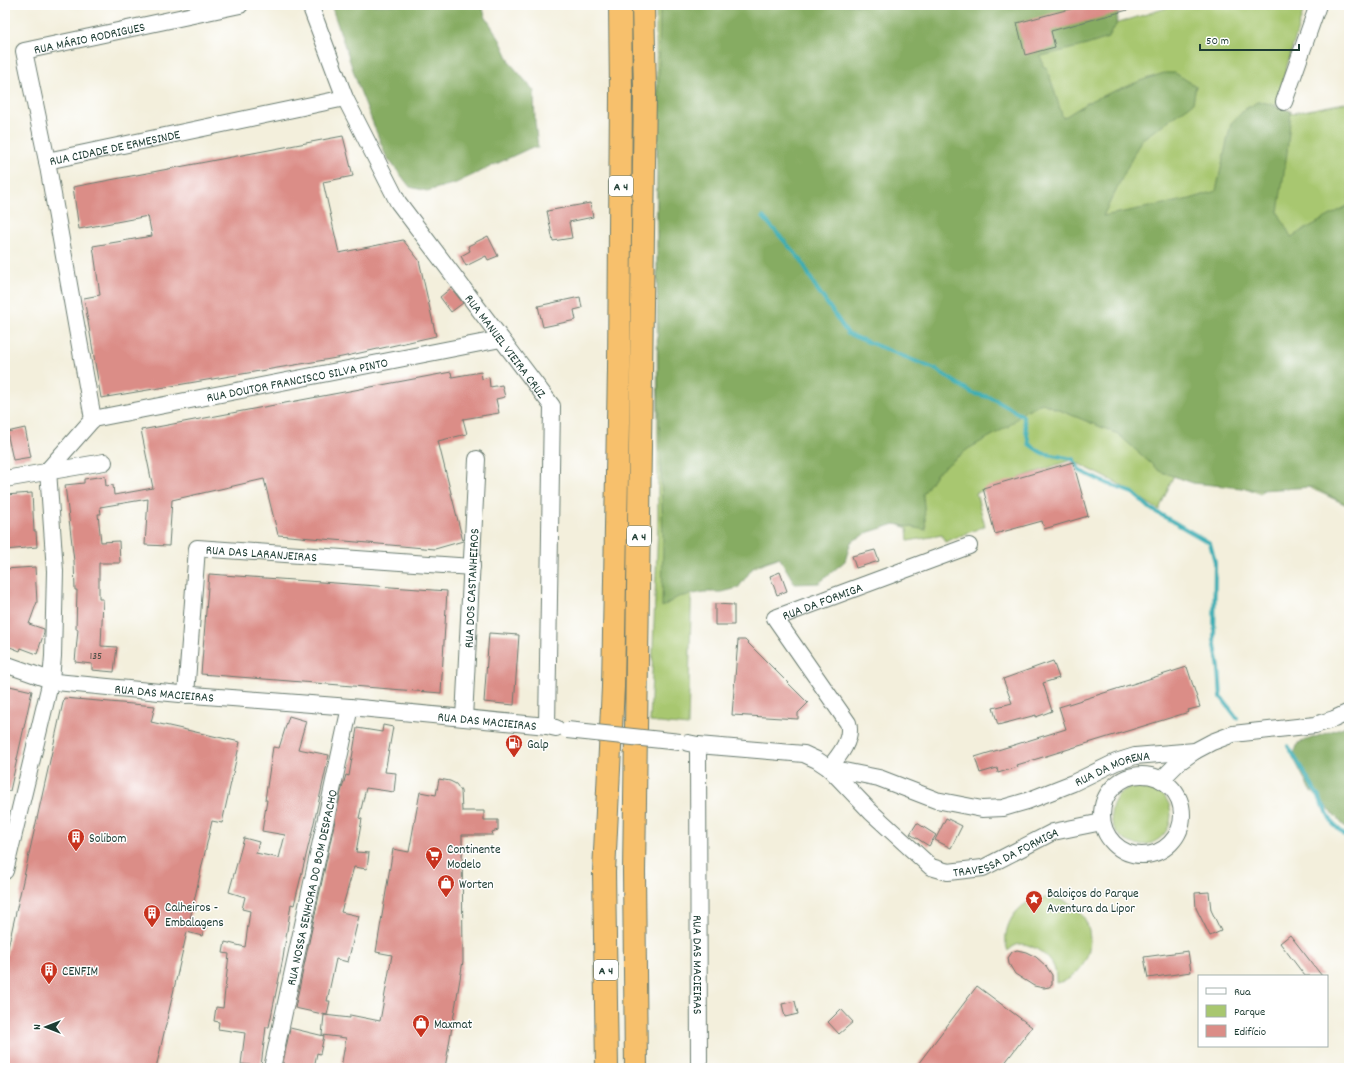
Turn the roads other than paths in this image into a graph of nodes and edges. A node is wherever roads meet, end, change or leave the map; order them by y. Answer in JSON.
{"nodes":[{"id":1,"x":240,"y":5,"type":"edge"},
{"id":2,"x":310,"y":5,"type":"edge"},
{"id":3,"x":620,"y":5,"type":"edge"},
{"id":4,"x":644,"y":5,"type":"edge"},
{"id":5,"x":1318,"y":5,"type":"edge"},
{"id":6,"x":345,"y":98,"type":"junction"},
{"id":7,"x":1284,"y":102,"type":"dead end"},
{"id":8,"x":47,"y":161,"type":"junction"},
{"id":9,"x":501,"y":339,"type":"junction"},
{"id":10,"x":93,"y":419,"type":"junction"},
{"id":11,"x":477,"y":459,"type":"dead end"},
{"id":12,"x":104,"y":462,"type":"dead end"},
{"id":13,"x":48,"y":470,"type":"junction"},
{"id":14,"x":5,"y":479,"type":"edge"},
{"id":15,"x":969,"y":546,"type":"dead end"},
{"id":16,"x":472,"y":567,"type":"junction"},
{"id":17,"x":5,"y":664,"type":"edge"},
{"id":18,"x":51,"y":680,"type":"junction"},
{"id":19,"x":186,"y":695,"type":"junction"},
{"id":20,"x":350,"y":707,"type":"junction"},
{"id":21,"x":1349,"y":712,"type":"edge"},
{"id":22,"x":464,"y":718,"type":"junction"},
{"id":23,"x":547,"y":726,"type":"junction"},
{"id":24,"x":698,"y":745,"type":"junction"},
{"id":25,"x":1195,"y":751,"type":"junction"},
{"id":26,"x":830,"y":768,"type":"junction"},
{"id":27,"x":1161,"y":780,"type":"junction"},
{"id":28,"x":1102,"y":822,"type":"junction"},
{"id":29,"x":5,"y":871,"type":"edge"},
{"id":30,"x":272,"y":1068,"type":"edge"},
{"id":31,"x":607,"y":1068,"type":"edge"},
{"id":32,"x":636,"y":1068,"type":"edge"},
{"id":33,"x":699,"y":1068,"type":"edge"}],
"edges":[{"from":1,"to":8,"type":"street","name":"RUA MÁRIO RODRIGUES"},
{"from":2,"to":6,"type":"street","name":"RUA MANUEL VIEIRA CRUZ"},
{"from":3,"to":31,"type":"highway","number":"A 4"},
{"from":4,"to":32,"type":"highway","number":"A 4"},
{"from":5,"to":7,"type":"street"},
{"from":6,"to":8,"type":"street","name":"RUA CIDADE DE ERMESINDE"},
{"from":6,"to":9,"type":"street","name":"RUA MANUEL VIEIRA CRUZ"},
{"from":8,"to":10,"type":"street","name":"RUA CIDADE DE ERMESINDE"},
{"from":9,"to":10,"type":"street","name":"RUA DOUTOR FRANCISCO SILVA PINTO"},
{"from":9,"to":23,"type":"street","name":"RUA MANUEL VIEIRA CRUZ"},
{"from":10,"to":13,"type":"street"},
{"from":11,"to":16,"type":"street","name":"RUA DOS CASTANHEIROS"},
{"from":12,"to":13,"type":"street"},
{"from":13,"to":14,"type":"street"},
{"from":13,"to":18,"type":"street"},
{"from":15,"to":26,"type":"street","name":"RUA DA FORMIGA"},
{"from":16,"to":19,"type":"street","name":"RUA DAS LARANJEIRAS"},
{"from":16,"to":22,"type":"street","name":"RUA DOS CASTANHEIROS"},
{"from":17,"to":18,"type":"street","name":"RUA DAS MACIEIRAS"},
{"from":18,"to":19,"type":"street","name":"RUA DAS MACIEIRAS"},
{"from":18,"to":29,"type":"street"},
{"from":19,"to":20,"type":"street","name":"RUA DAS MACIEIRAS"},
{"from":20,"to":22,"type":"street","name":"RUA DAS MACIEIRAS"},
{"from":20,"to":30,"type":"street","name":"RUA NOSSA SENHORA DO BOM DESPACHO"},
{"from":21,"to":25,"type":"street","name":"RUA DA MORENA"},
{"from":22,"to":23,"type":"street","name":"RUA DAS MACIEIRAS"},
{"from":23,"to":24,"type":"street","name":"RUA DAS MACIEIRAS","bridge":true},
{"from":24,"to":26,"type":"street"},
{"from":24,"to":33,"type":"street","name":"RUA DAS MACIEIRAS"},
{"from":25,"to":26,"type":"street","name":"RUA DA MORENA"},
{"from":25,"to":27,"type":"street"},
{"from":26,"to":28,"type":"street","name":"TRAVESSA DA FORMIGA"},
{"from":27,"to":28,"type":"street"},
{"from":27,"to":28,"type":"street"}]}
